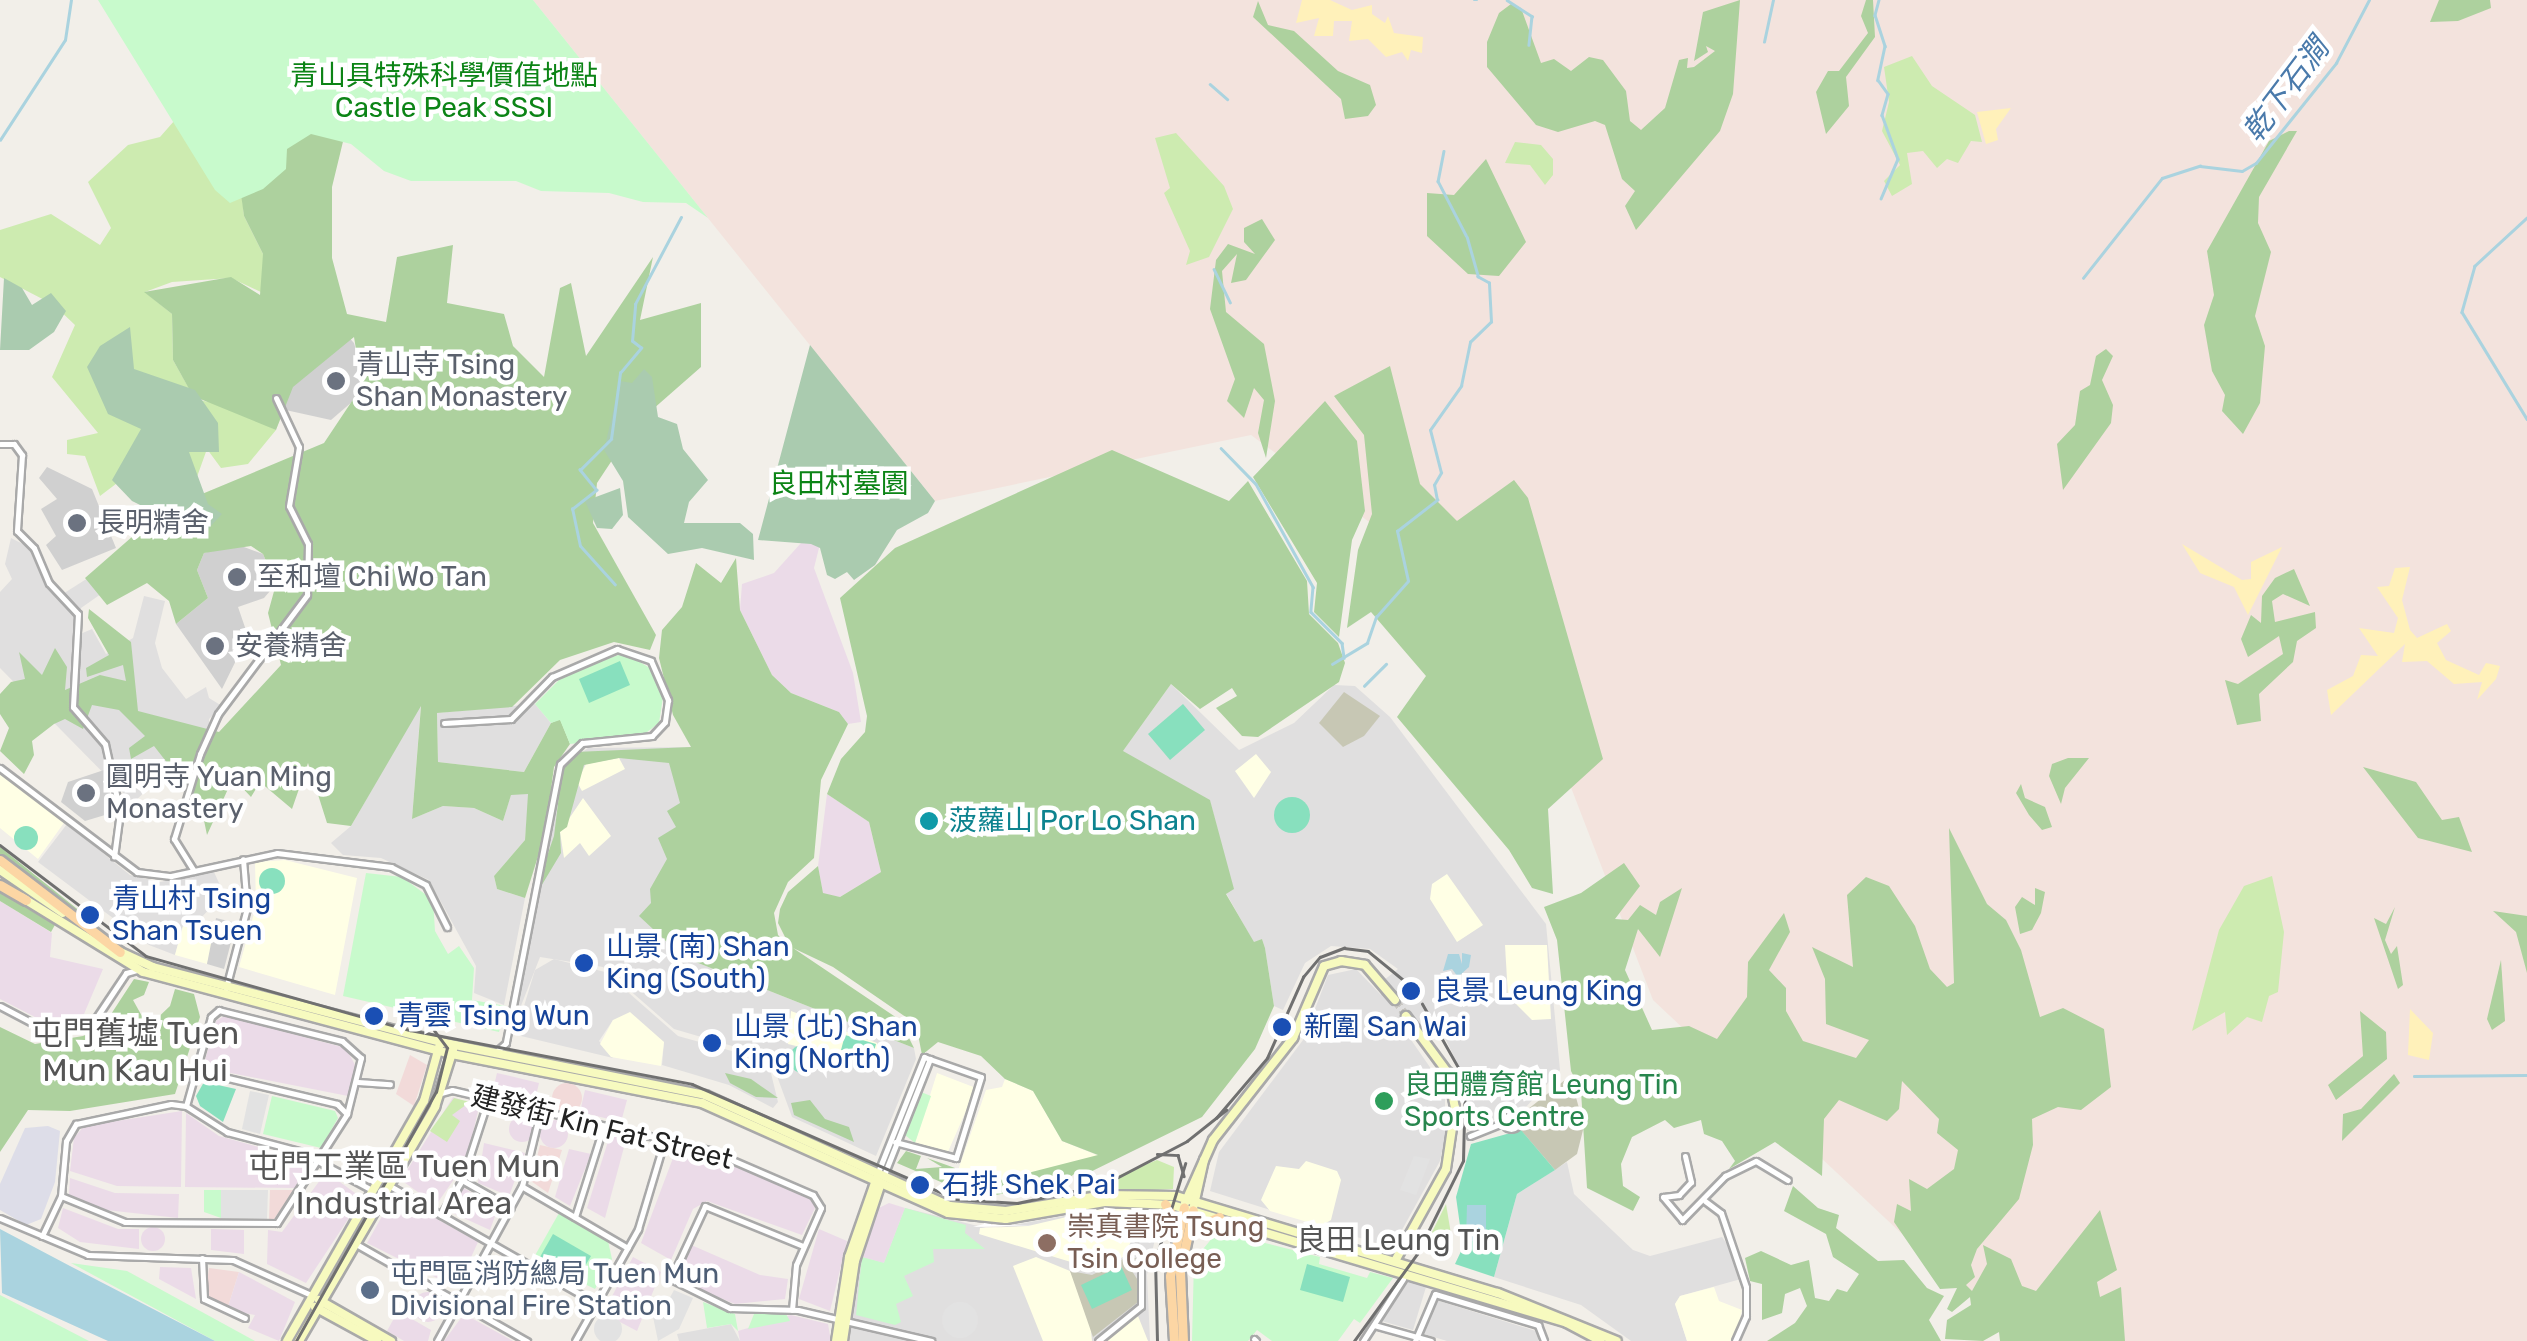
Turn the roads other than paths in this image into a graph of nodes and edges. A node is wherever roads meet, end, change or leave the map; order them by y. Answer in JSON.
{"nodes":[{"id":1,"x":276,"y":398,"type":"dead end"},
{"id":2,"x":0,"y":444,"type":"edge"},
{"id":3,"x":444,"y":723,"type":"dead end"},
{"id":4,"x":0,"y":768,"type":"edge"},
{"id":5,"x":114,"y":856,"type":"junction"},
{"id":6,"x":243,"y":859,"type":"junction"},
{"id":7,"x":0,"y":860,"type":"edge"},
{"id":8,"x":0,"y":870,"type":"edge"},
{"id":9,"x":194,"y":871,"type":"junction"},
{"id":10,"x":0,"y":883,"type":"edge"},
{"id":11,"x":26,"y":900,"type":"joint"},
{"id":12,"x":448,"y":927,"type":"dead end"},
{"id":13,"x":118,"y":956,"type":"junction"},
{"id":14,"x":138,"y":970,"type":"junction"},
{"id":15,"x":118,"y":983,"type":"junction"},
{"id":16,"x":225,"y":990,"type":"junction"},
{"id":17,"x":1395,"y":1000,"type":"tunnel mouth"},
{"id":18,"x":0,"y":1006,"type":"edge"},
{"id":19,"x":1406,"y":1016,"type":"tunnel mouth"},
{"id":20,"x":506,"y":1042,"type":"junction"},
{"id":21,"x":439,"y":1046,"type":"junction"},
{"id":22,"x":453,"y":1050,"type":"junction"},
{"id":23,"x":493,"y":1054,"type":"junction"},
{"id":24,"x":469,"y":1058,"type":"junction"},
{"id":25,"x":514,"y":1058,"type":"junction"},
{"id":26,"x":927,"y":1058,"type":"junction"},
{"id":27,"x":448,"y":1070,"type":"junction"},
{"id":28,"x":194,"y":1080,"type":"junction"},
{"id":29,"x":357,"y":1082,"type":"junction"},
{"id":30,"x":390,"y":1084,"type":"dead end"},
{"id":31,"x":441,"y":1092,"type":"junction"},
{"id":32,"x":488,"y":1100,"type":"junction"},
{"id":33,"x":186,"y":1106,"type":"junction"},
{"id":34,"x":540,"y":1112,"type":"junction"},
{"id":35,"x":347,"y":1114,"type":"junction"},
{"id":36,"x":1504,"y":1122,"type":"dead end"},
{"id":37,"x":603,"y":1128,"type":"junction"},
{"id":38,"x":1470,"y":1136,"type":"dead end"},
{"id":39,"x":664,"y":1142,"type":"junction"},
{"id":40,"x":895,"y":1142,"type":"junction"},
{"id":41,"x":1685,"y":1156,"type":"dead end"},
{"id":42,"x":320,"y":1162,"type":"junction"},
{"id":43,"x":851,"y":1172,"type":"junction"},
{"id":44,"x":462,"y":1180,"type":"junction"},
{"id":45,"x":1788,"y":1180,"type":"dead end"},
{"id":46,"x":879,"y":1181,"type":"junction"},
{"id":47,"x":390,"y":1186,"type":"junction"},
{"id":48,"x":522,"y":1186,"type":"junction"},
{"id":49,"x":372,"y":1190,"type":"junction"},
{"id":50,"x":61,"y":1196,"type":"junction"},
{"id":51,"x":1705,"y":1201,"type":"junction"},
{"id":52,"x":1165,"y":1204,"type":"junction"},
{"id":53,"x":1190,"y":1204,"type":"junction"},
{"id":54,"x":866,"y":1205,"type":"junction"},
{"id":55,"x":511,"y":1208,"type":"junction"},
{"id":56,"x":442,"y":1215,"type":"junction"},
{"id":57,"x":1218,"y":1216,"type":"junction"},
{"id":58,"x":575,"y":1217,"type":"junction"},
{"id":59,"x":0,"y":1218,"type":"edge"},
{"id":60,"x":1184,"y":1229,"type":"junction"},
{"id":61,"x":42,"y":1236,"type":"junction"},
{"id":62,"x":356,"y":1244,"type":"junction"},
{"id":63,"x":490,"y":1244,"type":"junction"},
{"id":64,"x":803,"y":1246,"type":"junction"},
{"id":65,"x":628,"y":1248,"type":"junction"},
{"id":66,"x":202,"y":1258,"type":"junction"},
{"id":67,"x":1392,"y":1265,"type":"junction"},
{"id":68,"x":1141,"y":1270,"type":"dead end"},
{"id":69,"x":1403,"y":1280,"type":"dead end"},
{"id":70,"x":309,"y":1298,"type":"junction"},
{"id":71,"x":458,"y":1302,"type":"junction"},
{"id":72,"x":596,"y":1303,"type":"junction"},
{"id":73,"x":320,"y":1305,"type":"junction"},
{"id":74,"x":792,"y":1310,"type":"junction"},
{"id":75,"x":245,"y":1318,"type":"dead end"},
{"id":76,"x":843,"y":1320,"type":"junction"},
{"id":77,"x":1374,"y":1325,"type":"junction"},
{"id":78,"x":1603,"y":1338,"type":"edge"},
{"id":79,"x":1416,"y":1339,"type":"edge"},
{"id":80,"x":287,"y":1341,"type":"edge"},
{"id":81,"x":299,"y":1341,"type":"edge"},
{"id":82,"x":377,"y":1341,"type":"edge"},
{"id":83,"x":390,"y":1341,"type":"edge"},
{"id":84,"x":437,"y":1341,"type":"edge"},
{"id":85,"x":527,"y":1341,"type":"edge"},
{"id":86,"x":575,"y":1341,"type":"edge"},
{"id":87,"x":840,"y":1341,"type":"edge"},
{"id":88,"x":931,"y":1341,"type":"edge"},
{"id":89,"x":1098,"y":1341,"type":"edge"},
{"id":90,"x":1174,"y":1341,"type":"edge"},
{"id":91,"x":1184,"y":1341,"type":"edge"},
{"id":92,"x":1362,"y":1341,"type":"edge"},
{"id":93,"x":1431,"y":1341,"type":"edge"},
{"id":94,"x":1544,"y":1341,"type":"edge"},
{"id":95,"x":1735,"y":1341,"type":"edge"}],
"edges":[{"from":1,"to":9,"type":"street"},
{"from":2,"to":5,"type":"street"},
{"from":3,"to":20,"type":"street"},
{"from":4,"to":5,"type":"street"},
{"from":5,"to":9,"type":"street"},
{"from":6,"to":9,"type":"street"},
{"from":6,"to":12,"type":"street"},
{"from":6,"to":16,"type":"street"},
{"from":7,"to":13,"type":"main road"},
{"from":8,"to":13,"type":"main road"},
{"from":10,"to":11,"type":"main road"},
{"from":11,"to":13,"type":"main road"},
{"from":13,"to":14,"type":"main road"},
{"from":13,"to":15,"type":"street"},
{"from":13,"to":16,"type":"main road"},
{"from":14,"to":15,"type":"street"},
{"from":14,"to":16,"type":"main road"},
{"from":15,"to":18,"type":"street"},
{"from":16,"to":21,"type":"main road"},
{"from":17,"to":53,"type":"main road"},
{"from":19,"to":67,"type":"main road"},
{"from":20,"to":23,"type":"street"},
{"from":20,"to":25,"type":"street"},
{"from":21,"to":22,"type":"main road"},
{"from":21,"to":49,"type":"main road"},
{"from":22,"to":23,"type":"main road"},
{"from":22,"to":24,"type":"main road"},
{"from":22,"to":27,"type":"main road"},
{"from":23,"to":25,"type":"main road"},
{"from":24,"to":27,"type":"main road"},
{"from":24,"to":43,"type":"main road"},
{"from":25,"to":46,"type":"main road"},
{"from":26,"to":40,"type":"street"},
{"from":26,"to":40,"type":"street"},
{"from":26,"to":46,"type":"street"},
{"from":27,"to":31,"type":"main road"},
{"from":28,"to":29,"type":"street"},
{"from":28,"to":33,"type":"street"},
{"from":28,"to":35,"type":"street"},
{"from":29,"to":30,"type":"street"},
{"from":29,"to":35,"type":"street"},
{"from":31,"to":32,"type":"street","name":"建發街 Kin Fat Street"},
{"from":31,"to":47,"type":"main road"},
{"from":32,"to":34,"type":"street","name":"建發街 Kin Fat Street"},
{"from":32,"to":44,"type":"street"},
{"from":33,"to":42,"type":"street"},
{"from":33,"to":50,"type":"street"},
{"from":34,"to":37,"type":"street","name":"建發街 Kin Fat Street"},
{"from":34,"to":48,"type":"street"},
{"from":35,"to":42,"type":"street"},
{"from":36,"to":38,"type":"street"},
{"from":37,"to":39,"type":"street","name":"建發街 Kin Fat Street"},
{"from":37,"to":58,"type":"street"},
{"from":39,"to":64,"type":"street","name":"建發街 Kin Fat Street"},
{"from":39,"to":65,"type":"street"},
{"from":40,"to":46,"type":"street"},
{"from":41,"to":51,"type":"street"},
{"from":42,"to":49,"type":"street"},
{"from":42,"to":50,"type":"street"},
{"from":43,"to":46,"type":"main road"},
{"from":43,"to":54,"type":"main road"},
{"from":44,"to":55,"type":"street"},
{"from":44,"to":56,"type":"street"},
{"from":45,"to":51,"type":"street"},
{"from":46,"to":52,"type":"main road"},
{"from":46,"to":53,"type":"main road"},
{"from":46,"to":54,"type":"main road"},
{"from":46,"to":76,"type":"main road"},
{"from":47,"to":56,"type":"street"},
{"from":47,"to":62,"type":"main road"},
{"from":48,"to":55,"type":"street"},
{"from":48,"to":58,"type":"street"},
{"from":49,"to":70,"type":"main road"},
{"from":50,"to":61,"type":"street"},
{"from":51,"to":95,"type":"street"},
{"from":52,"to":53,"type":"main road"},
{"from":52,"to":60,"type":"main road"},
{"from":53,"to":57,"type":"main road"},
{"from":53,"to":60,"type":"main road"},
{"from":53,"to":67,"type":"main road"},
{"from":54,"to":76,"type":"main road"},
{"from":55,"to":63,"type":"street"},
{"from":56,"to":63,"type":"street"},
{"from":57,"to":60,"type":"main road"},
{"from":57,"to":67,"type":"main road"},
{"from":58,"to":65,"type":"street"},
{"from":59,"to":61,"type":"street"},
{"from":60,"to":90,"type":"main road"},
{"from":60,"to":91,"type":"main road"},
{"from":61,"to":66,"type":"street"},
{"from":62,"to":71,"type":"street"},
{"from":62,"to":73,"type":"main road"},
{"from":63,"to":71,"type":"street"},
{"from":63,"to":72,"type":"street"},
{"from":64,"to":74,"type":"street","name":"建發街 Kin Fat Street"},
{"from":64,"to":74,"type":"street"},
{"from":65,"to":72,"type":"street"},
{"from":66,"to":70,"type":"street"},
{"from":66,"to":75,"type":"street"},
{"from":67,"to":78,"type":"main road"},
{"from":68,"to":89,"type":"street"},
{"from":69,"to":77,"type":"street"},
{"from":70,"to":73,"type":"main road"},
{"from":70,"to":80,"type":"main road"},
{"from":71,"to":84,"type":"street"},
{"from":71,"to":85,"type":"street"},
{"from":72,"to":86,"type":"street"},
{"from":73,"to":81,"type":"main road"},
{"from":73,"to":82,"type":"main road"},
{"from":73,"to":83,"type":"main road"},
{"from":74,"to":76,"type":"street"},
{"from":76,"to":87,"type":"main road"},
{"from":76,"to":88,"type":"street"},
{"from":77,"to":79,"type":"street"},
{"from":77,"to":92,"type":"street"},
{"from":79,"to":93,"type":"street"},
{"from":79,"to":94,"type":"street"}]}
